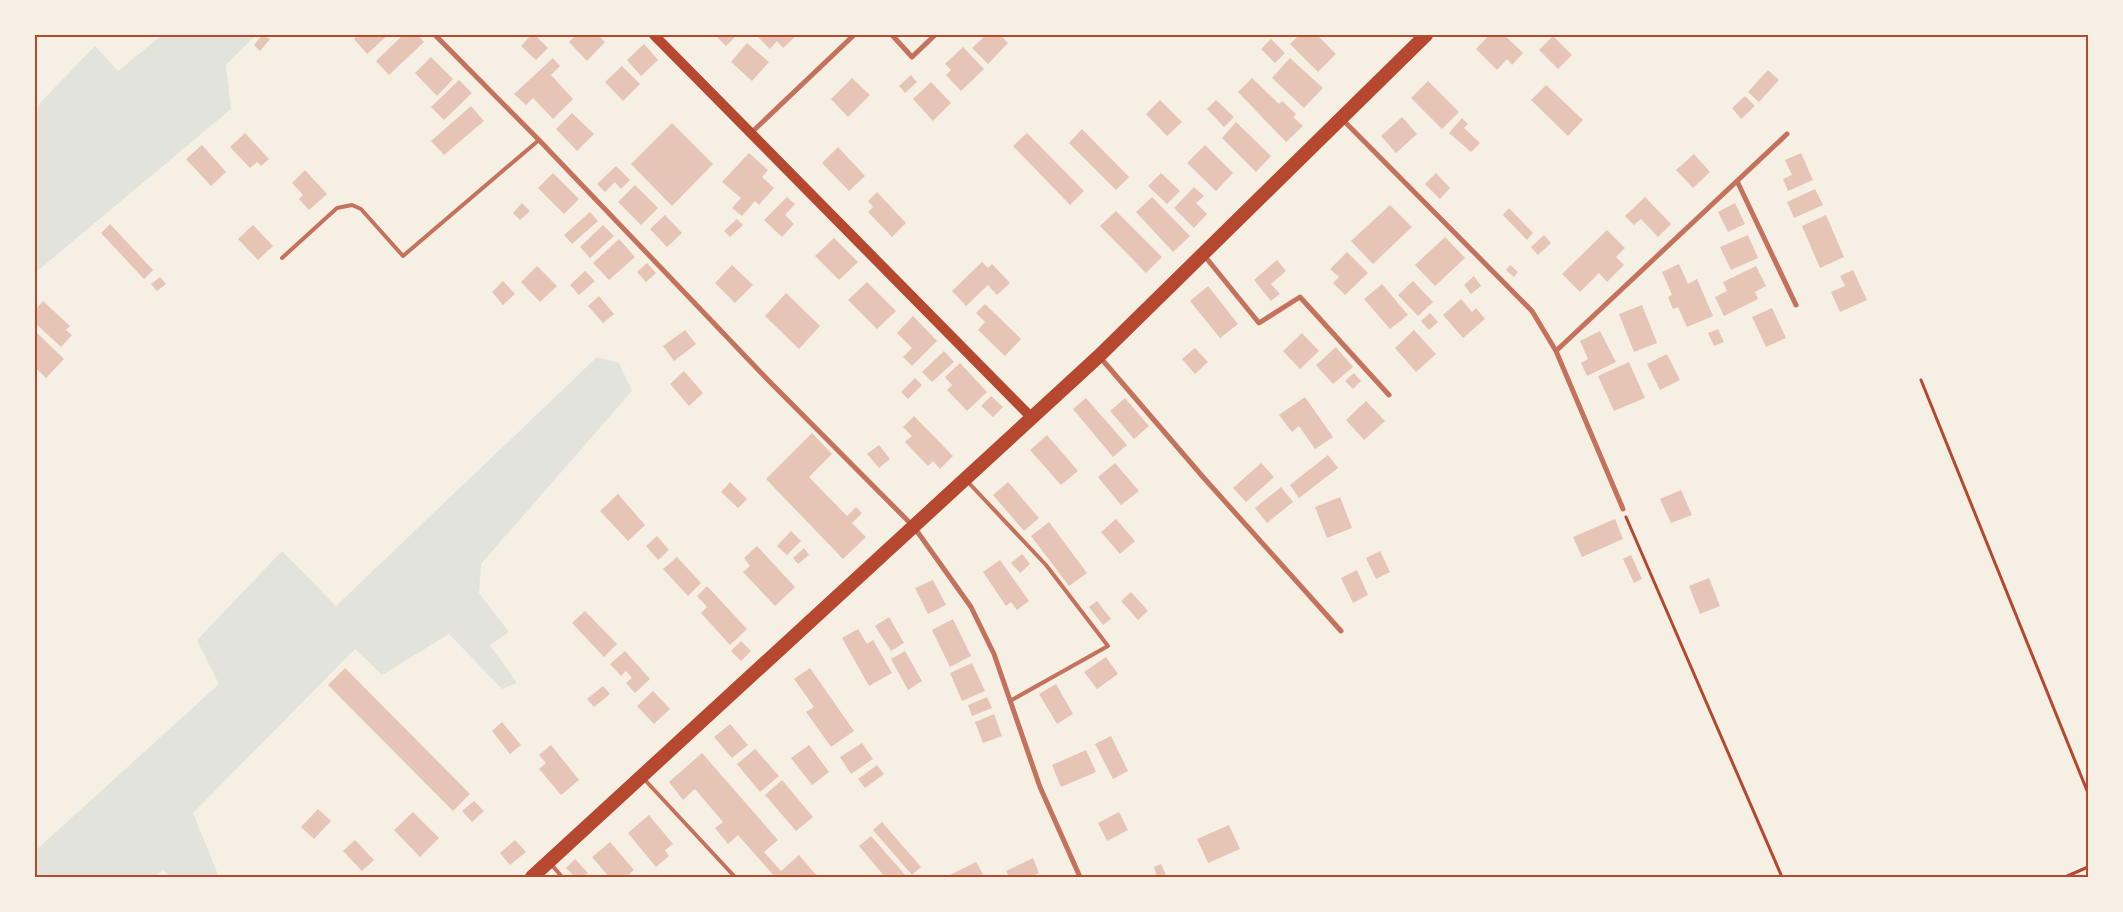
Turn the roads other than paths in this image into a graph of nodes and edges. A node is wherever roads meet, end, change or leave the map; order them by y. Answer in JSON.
{"nodes":[{"id":1,"x":435,"y":35,"type":"edge"},
{"id":2,"x":654,"y":35,"type":"edge"},
{"id":3,"x":854,"y":35,"type":"edge"},
{"id":4,"x":892,"y":35,"type":"edge"},
{"id":5,"x":935,"y":35,"type":"edge"},
{"id":6,"x":1426,"y":35,"type":"edge"},
{"id":7,"x":1342,"y":119,"type":"junction"},
{"id":8,"x":751,"y":133,"type":"junction"},
{"id":9,"x":1787,"y":134,"type":"dead end"},
{"id":10,"x":539,"y":140,"type":"junction"},
{"id":11,"x":1737,"y":181,"type":"junction"},
{"id":12,"x":1203,"y":254,"type":"junction"},
{"id":13,"x":282,"y":258,"type":"dead end"},
{"id":14,"x":1796,"y":305,"type":"dead end"},
{"id":15,"x":1556,"y":351,"type":"junction"},
{"id":16,"x":1099,"y":356,"type":"junction"},
{"id":17,"x":1390,"y":395,"type":"dead end"},
{"id":18,"x":1032,"y":418,"type":"junction"},
{"id":19,"x":966,"y":479,"type":"junction"},
{"id":20,"x":1623,"y":510,"type":"road end"},
{"id":21,"x":914,"y":527,"type":"junction"},
{"id":22,"x":1341,"y":630,"type":"dead end"},
{"id":23,"x":1010,"y":701,"type":"junction"},
{"id":24,"x":641,"y":776,"type":"junction"},
{"id":25,"x":550,"y":862,"type":"junction"},
{"id":26,"x":532,"y":877,"type":"edge"},
{"id":27,"x":562,"y":877,"type":"edge"},
{"id":28,"x":735,"y":877,"type":"edge"},
{"id":29,"x":1080,"y":877,"type":"edge"}],
"edges":[{"from":1,"to":10,"type":"street"},
{"from":2,"to":8,"type":"main road"},
{"from":3,"to":8,"type":"street"},
{"from":4,"to":5,"type":"street"},
{"from":6,"to":7,"type":"highway"},
{"from":7,"to":12,"type":"highway"},
{"from":7,"to":15,"type":"street"},
{"from":8,"to":18,"type":"main road"},
{"from":9,"to":11,"type":"street"},
{"from":10,"to":13,"type":"lane"},
{"from":10,"to":21,"type":"street"},
{"from":11,"to":14,"type":"street"},
{"from":11,"to":15,"type":"street"},
{"from":12,"to":16,"type":"highway"},
{"from":12,"to":17,"type":"street"},
{"from":15,"to":20,"type":"street"},
{"from":16,"to":18,"type":"highway"},
{"from":16,"to":22,"type":"street"},
{"from":18,"to":19,"type":"highway"},
{"from":19,"to":21,"type":"highway"},
{"from":19,"to":23,"type":"lane"},
{"from":21,"to":23,"type":"street"},
{"from":21,"to":24,"type":"highway"},
{"from":23,"to":29,"type":"street"},
{"from":24,"to":25,"type":"highway"},
{"from":24,"to":28,"type":"lane"},
{"from":25,"to":26,"type":"highway"},
{"from":25,"to":27,"type":"lane"}]}
